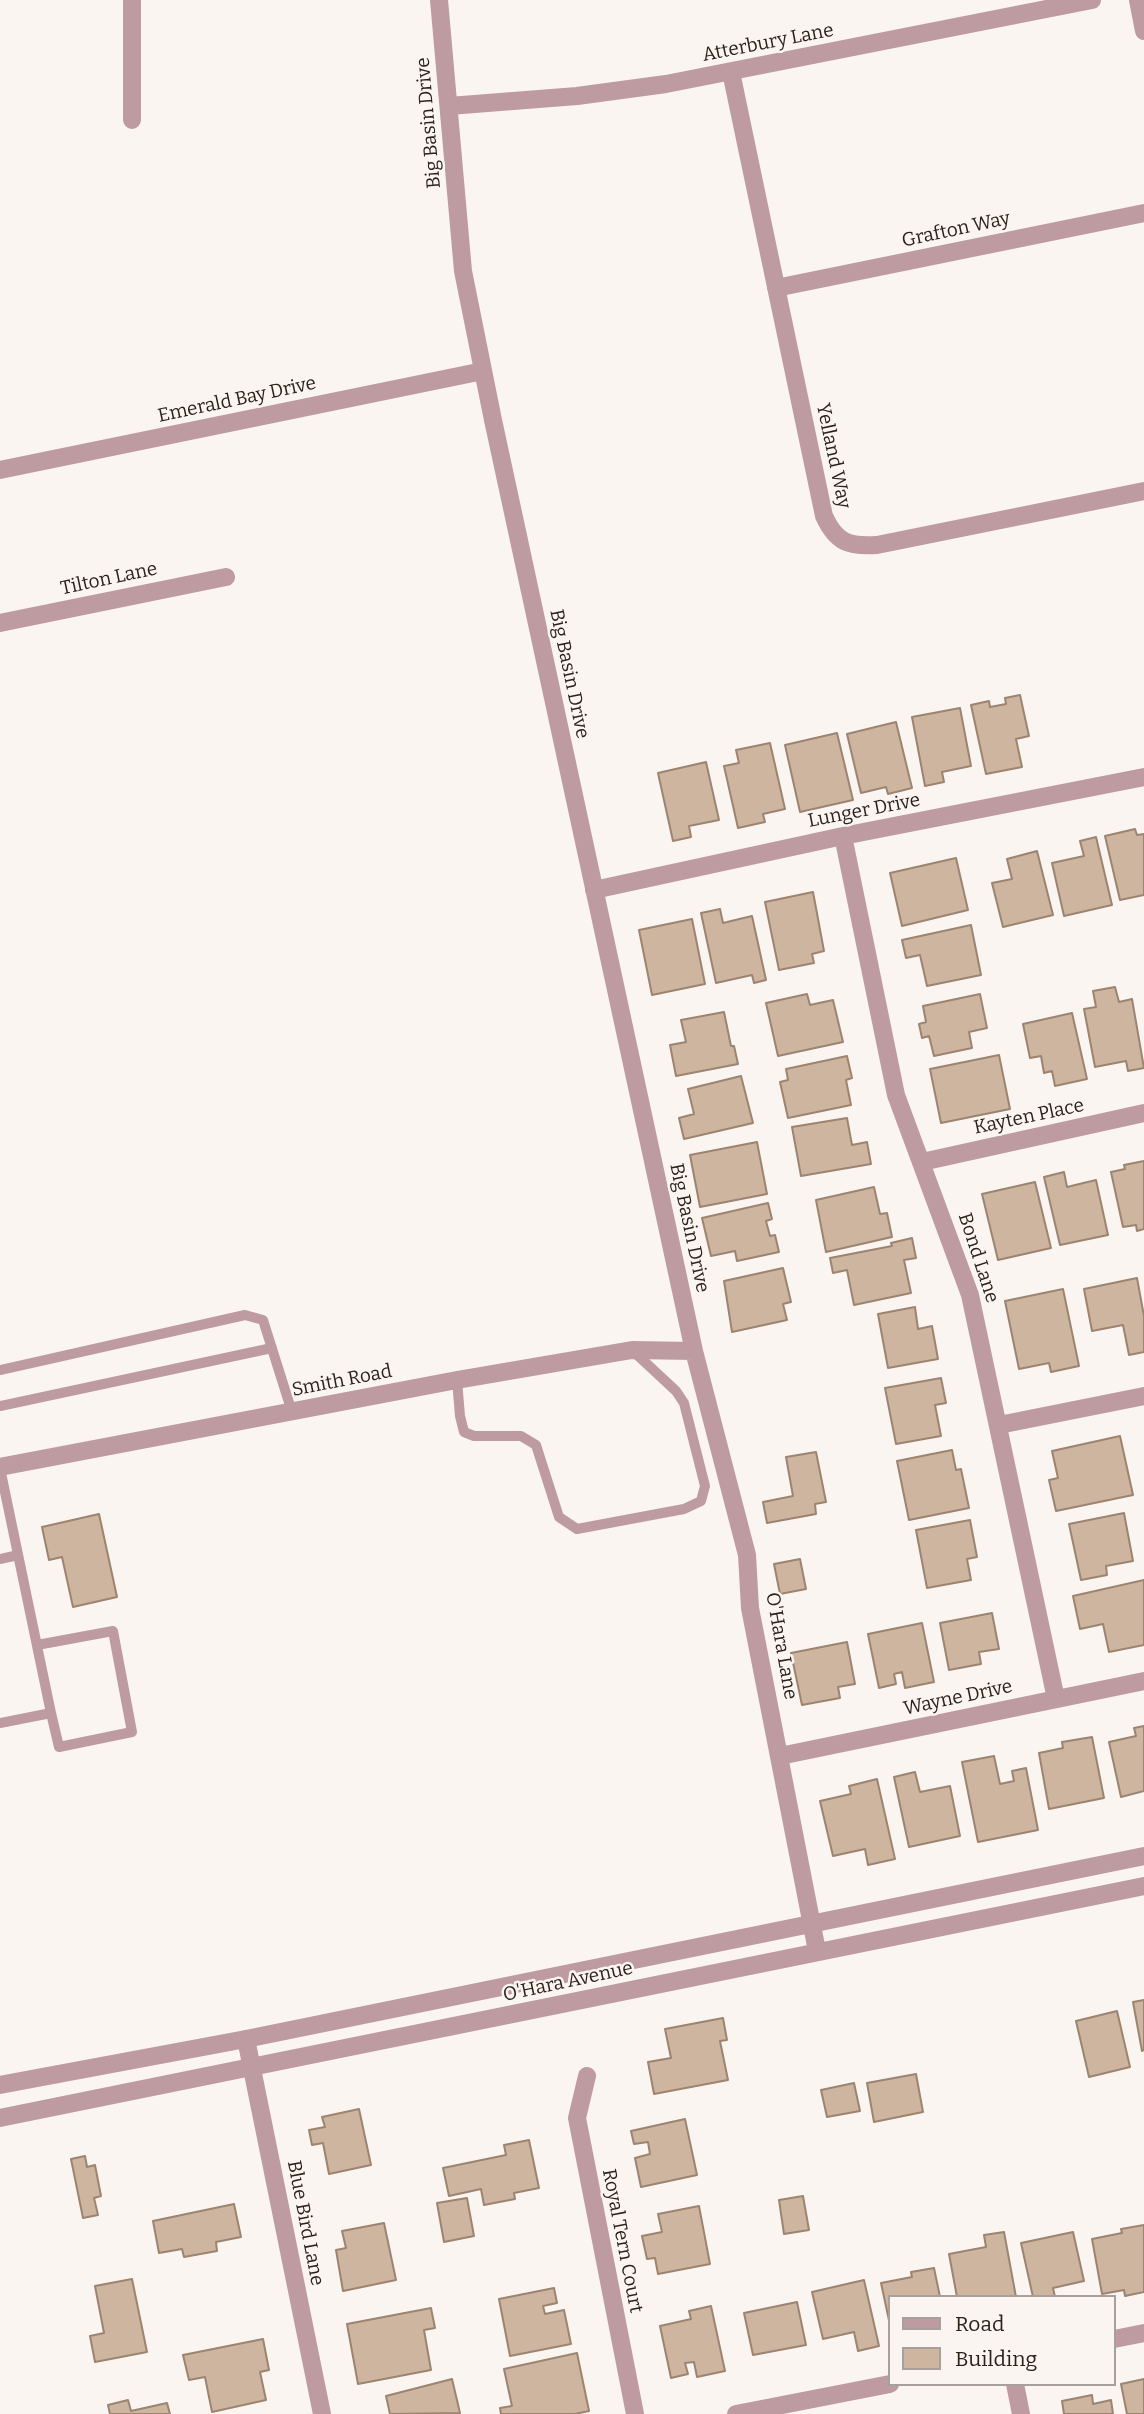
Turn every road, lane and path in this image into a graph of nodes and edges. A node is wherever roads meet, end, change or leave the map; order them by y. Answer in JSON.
{"nodes":[{"id":1,"x":132,"y":0,"type":"edge"},
{"id":2,"x":439,"y":0,"type":"edge"},
{"id":3,"x":1092,"y":0,"type":"edge"},
{"id":4,"x":1138,"y":0,"type":"edge"},
{"id":5,"x":1144,"y":31,"type":"edge"},
{"id":6,"x":731,"y":72,"type":"junction"},
{"id":7,"x":449,"y":106,"type":"junction"},
{"id":8,"x":132,"y":120,"type":"dead end"},
{"id":9,"x":1144,"y":213,"type":"edge"},
{"id":10,"x":776,"y":288,"type":"junction"},
{"id":11,"x":483,"y":371,"type":"junction"},
{"id":12,"x":0,"y":470,"type":"edge"},
{"id":13,"x":1144,"y":491,"type":"edge"},
{"id":14,"x":226,"y":577,"type":"dead end"},
{"id":15,"x":0,"y":623,"type":"edge"},
{"id":16,"x":1144,"y":777,"type":"edge"},
{"id":17,"x":842,"y":836,"type":"junction"},
{"id":18,"x":594,"y":890,"type":"junction"},
{"id":19,"x":1144,"y":1113,"type":"edge"},
{"id":20,"x":922,"y":1162,"type":"junction"},
{"id":21,"x":272,"y":1348,"type":"junction"},
{"id":22,"x":632,"y":1350,"type":"junction"},
{"id":23,"x":694,"y":1351,"type":"junction"},
{"id":24,"x":0,"y":1370,"type":"edge"},
{"id":25,"x":457,"y":1380,"type":"junction"},
{"id":26,"x":1144,"y":1396,"type":"edge"},
{"id":27,"x":0,"y":1406,"type":"edge"},
{"id":28,"x":292,"y":1412,"type":"junction"},
{"id":29,"x":999,"y":1425,"type":"junction"},
{"id":30,"x":0,"y":1468,"type":"edge"},
{"id":31,"x":18,"y":1555,"type":"junction"},
{"id":32,"x":0,"y":1559,"type":"edge"},
{"id":33,"x":37,"y":1645,"type":"junction"},
{"id":34,"x":1144,"y":1681,"type":"edge"},
{"id":35,"x":1056,"y":1699,"type":"junction"},
{"id":36,"x":51,"y":1713,"type":"junction"},
{"id":37,"x":0,"y":1723,"type":"edge"},
{"id":38,"x":780,"y":1756,"type":"junction"},
{"id":39,"x":1144,"y":1856,"type":"edge"},
{"id":40,"x":1144,"y":1886,"type":"edge"},
{"id":41,"x":812,"y":1922,"type":"junction"},
{"id":42,"x":817,"y":1951,"type":"junction"},
{"id":43,"x":246,"y":2039,"type":"junction"},
{"id":44,"x":252,"y":2067,"type":"junction"},
{"id":45,"x":587,"y":2076,"type":"dead end"},
{"id":46,"x":0,"y":2085,"type":"edge"},
{"id":47,"x":0,"y":2118,"type":"edge"},
{"id":48,"x":1144,"y":2333,"type":"edge"},
{"id":49,"x":1116,"y":2339,"type":"edge"},
{"id":50,"x":888,"y":2384,"type":"edge"},
{"id":51,"x":1016,"y":2386,"type":"edge"},
{"id":52,"x":322,"y":2414,"type":"edge"},
{"id":53,"x":635,"y":2414,"type":"edge"},
{"id":54,"x":736,"y":2414,"type":"edge"},
{"id":55,"x":1021,"y":2414,"type":"edge"}],
"edges":[{"from":1,"to":8,"type":"street"},
{"from":2,"to":7,"type":"street","name":"Big Basin Drive"},
{"from":3,"to":6,"type":"street","name":"Atterbury Lane"},
{"from":4,"to":5,"type":"street"},
{"from":6,"to":7,"type":"street","name":"Atterbury Lane"},
{"from":6,"to":10,"type":"street","name":"Yelland Way"},
{"from":7,"to":11,"type":"street","name":"Big Basin Drive"},
{"from":9,"to":10,"type":"street","name":"Grafton Way"},
{"from":10,"to":13,"type":"street","name":"Yelland Way"},
{"from":11,"to":12,"type":"street","name":"Emerald Bay Drive"},
{"from":11,"to":18,"type":"street","name":"Big Basin Drive"},
{"from":14,"to":15,"type":"street","name":"Tilton Lane"},
{"from":16,"to":17,"type":"street","name":"Lunger Drive"},
{"from":17,"to":18,"type":"street","name":"Lunger Drive"},
{"from":17,"to":20,"type":"street","name":"Bond Lane"},
{"from":18,"to":23,"type":"street","name":"Big Basin Drive"},
{"from":19,"to":20,"type":"street","name":"Kayten Place"},
{"from":20,"to":29,"type":"street","name":"Bond Lane"},
{"from":21,"to":24,"type":"lane"},
{"from":21,"to":27,"type":"lane"},
{"from":21,"to":28,"type":"lane"},
{"from":22,"to":23,"type":"street","name":"Smith Road"},
{"from":22,"to":25,"type":"street","name":"Smith Road"},
{"from":22,"to":25,"type":"lane"},
{"from":23,"to":38,"type":"street","name":"O'Hara Lane"},
{"from":25,"to":28,"type":"street","name":"Smith Road"},
{"from":26,"to":29,"type":"street"},
{"from":28,"to":30,"type":"street","name":"Smith Road"},
{"from":29,"to":35,"type":"street","name":"Bond Lane"},
{"from":30,"to":31,"type":"lane"},
{"from":31,"to":32,"type":"lane"},
{"from":31,"to":33,"type":"lane"},
{"from":33,"to":36,"type":"lane"},
{"from":33,"to":36,"type":"lane"},
{"from":34,"to":35,"type":"street","name":"Wayne Drive"},
{"from":35,"to":38,"type":"street","name":"Wayne Drive"},
{"from":36,"to":37,"type":"lane"},
{"from":38,"to":41,"type":"street","name":"O'Hara Lane"},
{"from":39,"to":41,"type":"street","name":"O'Hara Avenue"},
{"from":40,"to":42,"type":"street","name":"O'Hara Avenue"},
{"from":41,"to":42,"type":"street","name":"O'Hara Lane"},
{"from":41,"to":43,"type":"street","name":"O'Hara Avenue"},
{"from":42,"to":44,"type":"street","name":"O'Hara Avenue"},
{"from":43,"to":44,"type":"street","name":"Blue Bird Lane"},
{"from":43,"to":46,"type":"street","name":"O'Hara Avenue"},
{"from":44,"to":47,"type":"street","name":"O'Hara Avenue"},
{"from":44,"to":52,"type":"street","name":"Blue Bird Lane"},
{"from":45,"to":53,"type":"street","name":"Royal Tern Court"},
{"from":48,"to":49,"type":"street"},
{"from":50,"to":54,"type":"street"},
{"from":51,"to":55,"type":"street"}]}
